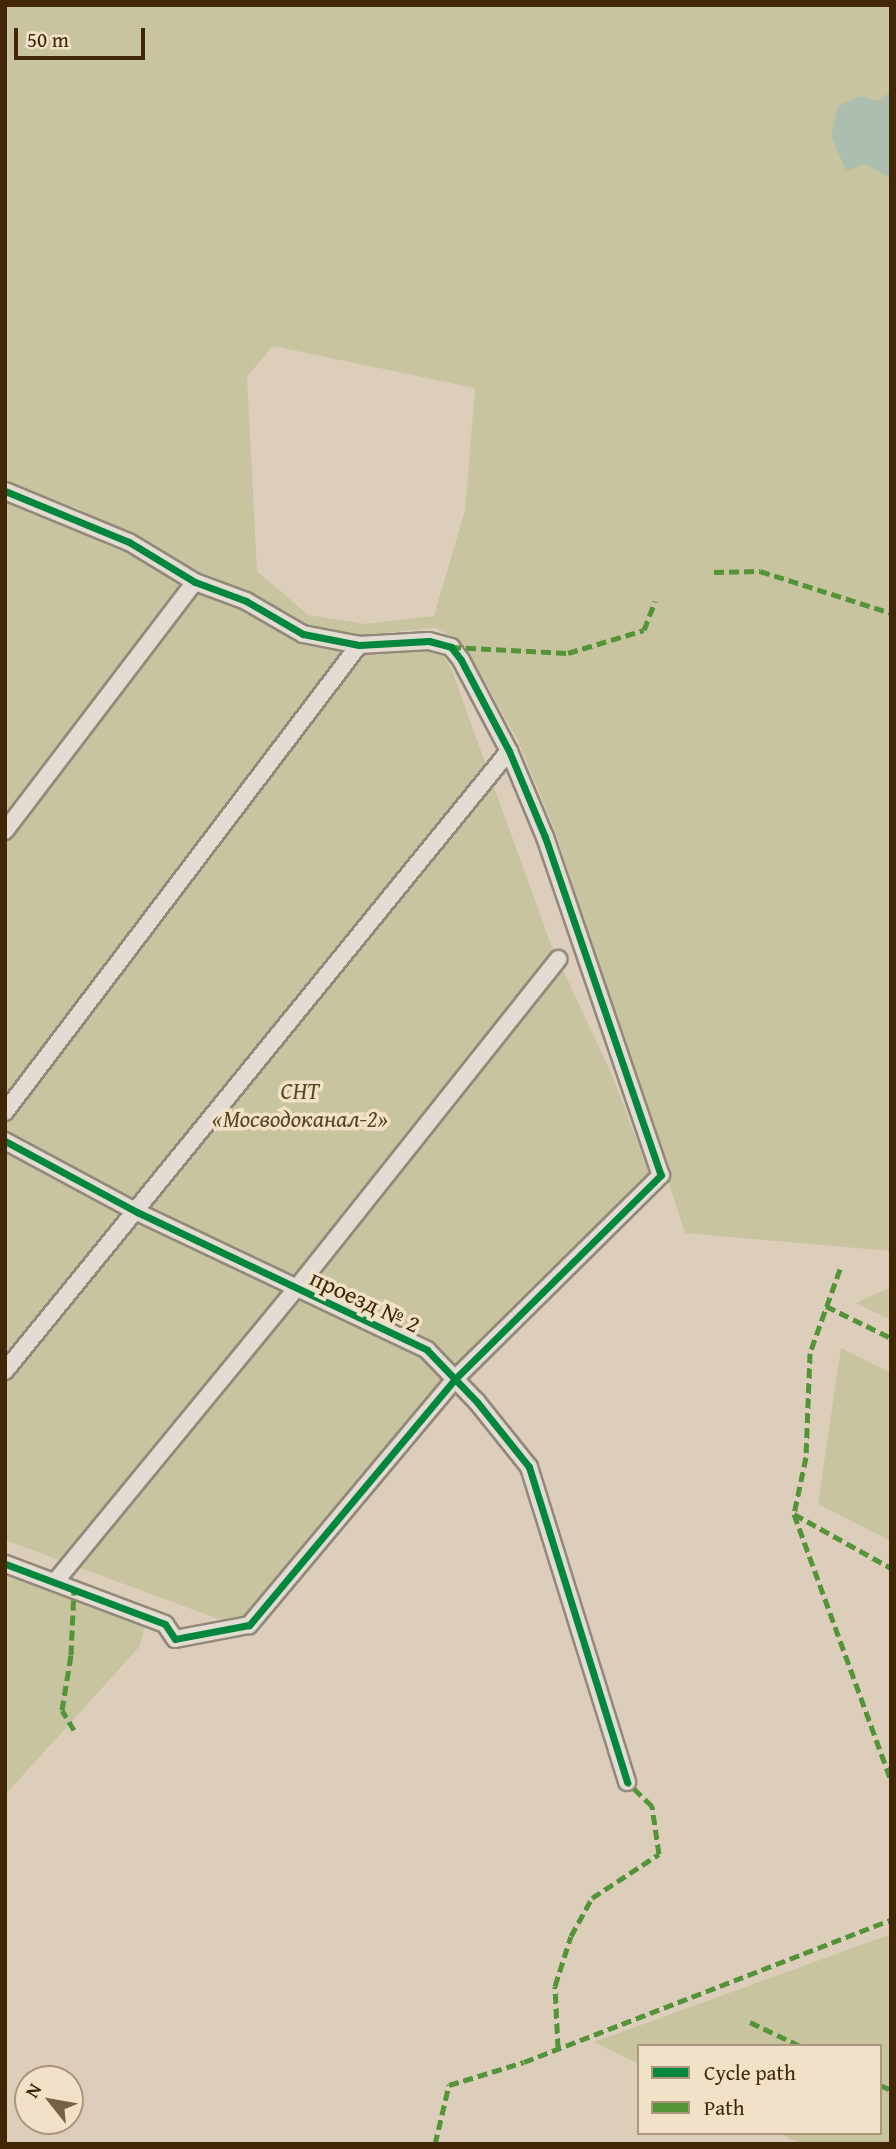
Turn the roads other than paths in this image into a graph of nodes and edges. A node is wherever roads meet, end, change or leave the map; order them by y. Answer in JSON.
{"nodes":[{"id":1,"x":5,"y":491,"type":"edge"},
{"id":2,"x":195,"y":582,"type":"junction"},
{"id":3,"x":359,"y":645,"type":"junction"},
{"id":4,"x":509,"y":751,"type":"junction"},
{"id":5,"x":5,"y":831,"type":"edge"},
{"id":6,"x":558,"y":959,"type":"dead end"},
{"id":7,"x":5,"y":1112,"type":"edge"},
{"id":8,"x":5,"y":1140,"type":"edge"},
{"id":9,"x":137,"y":1212,"type":"junction"},
{"id":10,"x":295,"y":1290,"type":"junction"},
{"id":11,"x":5,"y":1371,"type":"edge"},
{"id":12,"x":455,"y":1380,"type":"junction"},
{"id":13,"x":5,"y":1564,"type":"edge"},
{"id":14,"x":55,"y":1582,"type":"junction"},
{"id":15,"x":627,"y":1782,"type":"dead end"}],
"edges":[{"from":1,"to":2,"type":"street"},
{"from":2,"to":3,"type":"street"},
{"from":2,"to":5,"type":"street"},
{"from":3,"to":4,"type":"street"},
{"from":3,"to":7,"type":"street"},
{"from":4,"to":9,"type":"street"},
{"from":4,"to":12,"type":"street"},
{"from":6,"to":10,"type":"street"},
{"from":8,"to":9,"type":"street","name":"проезд № 2"},
{"from":9,"to":10,"type":"street","name":"проезд № 2"},
{"from":9,"to":11,"type":"street"},
{"from":10,"to":12,"type":"street","name":"проезд № 2"},
{"from":10,"to":14,"type":"street"},
{"from":12,"to":14,"type":"street"},
{"from":12,"to":15,"type":"street","name":"проезд № 2"},
{"from":13,"to":14,"type":"street"}]}
